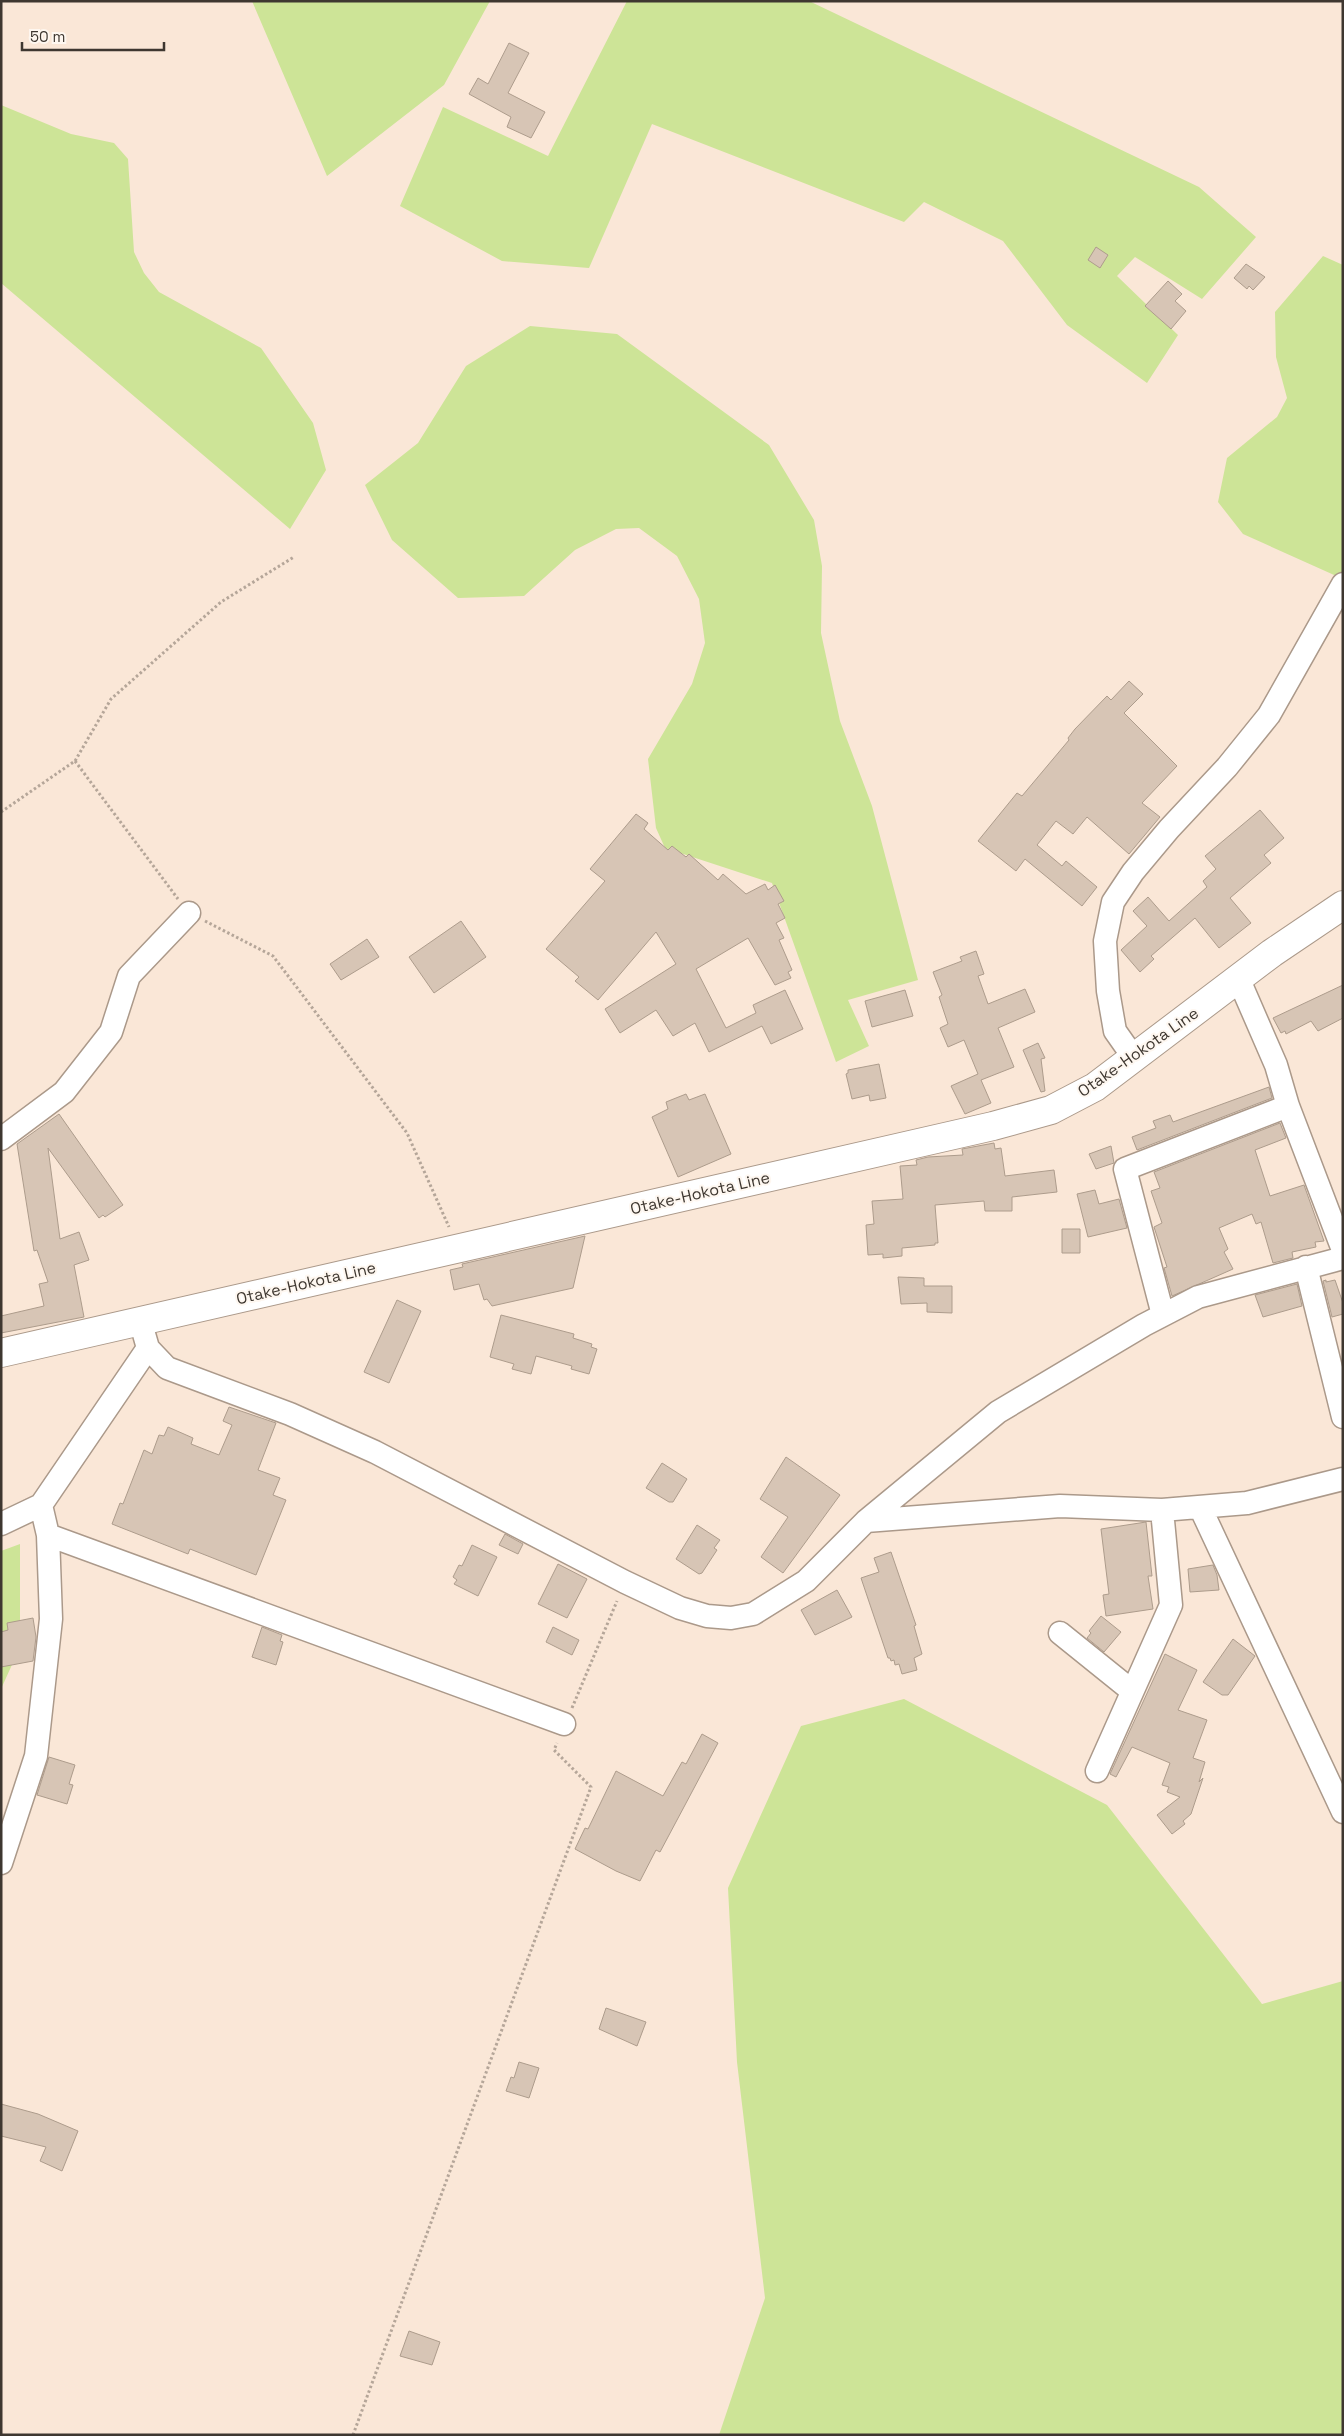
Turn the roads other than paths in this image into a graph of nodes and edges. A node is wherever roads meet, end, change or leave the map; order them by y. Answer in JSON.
{"nodes":[{"id":1,"x":1343,"y":584,"type":"edge"},
{"id":2,"x":1343,"y":905,"type":"edge"},
{"id":3,"x":189,"y":913,"type":"road end"},
{"id":4,"x":1238,"y":980,"type":"junction"},
{"id":5,"x":1134,"y":1058,"type":"junction"},
{"id":6,"x":1288,"y":1106,"type":"junction"},
{"id":7,"x":1,"y":1139,"type":"edge"},
{"id":8,"x":1343,"y":1250,"type":"edge"},
{"id":9,"x":1343,"y":1258,"type":"edge"},
{"id":10,"x":1306,"y":1268,"type":"junction"},
{"id":11,"x":1163,"y":1315,"type":"junction"},
{"id":12,"x":139,"y":1321,"type":"junction"},
{"id":13,"x":148,"y":1348,"type":"junction"},
{"id":14,"x":1,"y":1353,"type":"edge"},
{"id":15,"x":1343,"y":1417,"type":"edge"},
{"id":16,"x":1343,"y":1479,"type":"edge"},
{"id":17,"x":41,"y":1504,"type":"junction"},
{"id":18,"x":1200,"y":1507,"type":"junction"},
{"id":19,"x":1162,"y":1510,"type":"junction"},
{"id":20,"x":866,"y":1521,"type":"junction"},
{"id":21,"x":1,"y":1524,"type":"edge"},
{"id":22,"x":48,"y":1536,"type":"junction"},
{"id":23,"x":1060,"y":1633,"type":"dead end"},
{"id":24,"x":1132,"y":1691,"type":"junction"},
{"id":25,"x":564,"y":1724,"type":"road end"},
{"id":26,"x":1097,"y":1771,"type":"dead end"},
{"id":27,"x":1343,"y":1812,"type":"edge"},
{"id":28,"x":1,"y":1863,"type":"edge"}],
"edges":[{"from":1,"to":5,"type":"street"},
{"from":2,"to":4,"type":"main road","name":"Otake-Hokota Line"},
{"from":3,"to":7,"type":"street"},
{"from":4,"to":5,"type":"main road","name":"Otake-Hokota Line"},
{"from":4,"to":6,"type":"street"},
{"from":5,"to":12,"type":"main road","name":"Otake-Hokota Line"},
{"from":6,"to":8,"type":"street"},
{"from":6,"to":11,"type":"street"},
{"from":9,"to":10,"type":"street"},
{"from":10,"to":11,"type":"street"},
{"from":10,"to":15,"type":"street"},
{"from":11,"to":20,"type":"street"},
{"from":12,"to":13,"type":"street"},
{"from":12,"to":14,"type":"main road","name":"Otake-Hokota Line"},
{"from":13,"to":17,"type":"street"},
{"from":13,"to":20,"type":"street"},
{"from":16,"to":18,"type":"street"},
{"from":17,"to":21,"type":"street"},
{"from":17,"to":22,"type":"street"},
{"from":18,"to":19,"type":"street"},
{"from":18,"to":27,"type":"street"},
{"from":19,"to":20,"type":"street"},
{"from":19,"to":24,"type":"street"},
{"from":22,"to":25,"type":"street"},
{"from":22,"to":28,"type":"street"},
{"from":23,"to":24,"type":"street"},
{"from":24,"to":26,"type":"street"}]}
